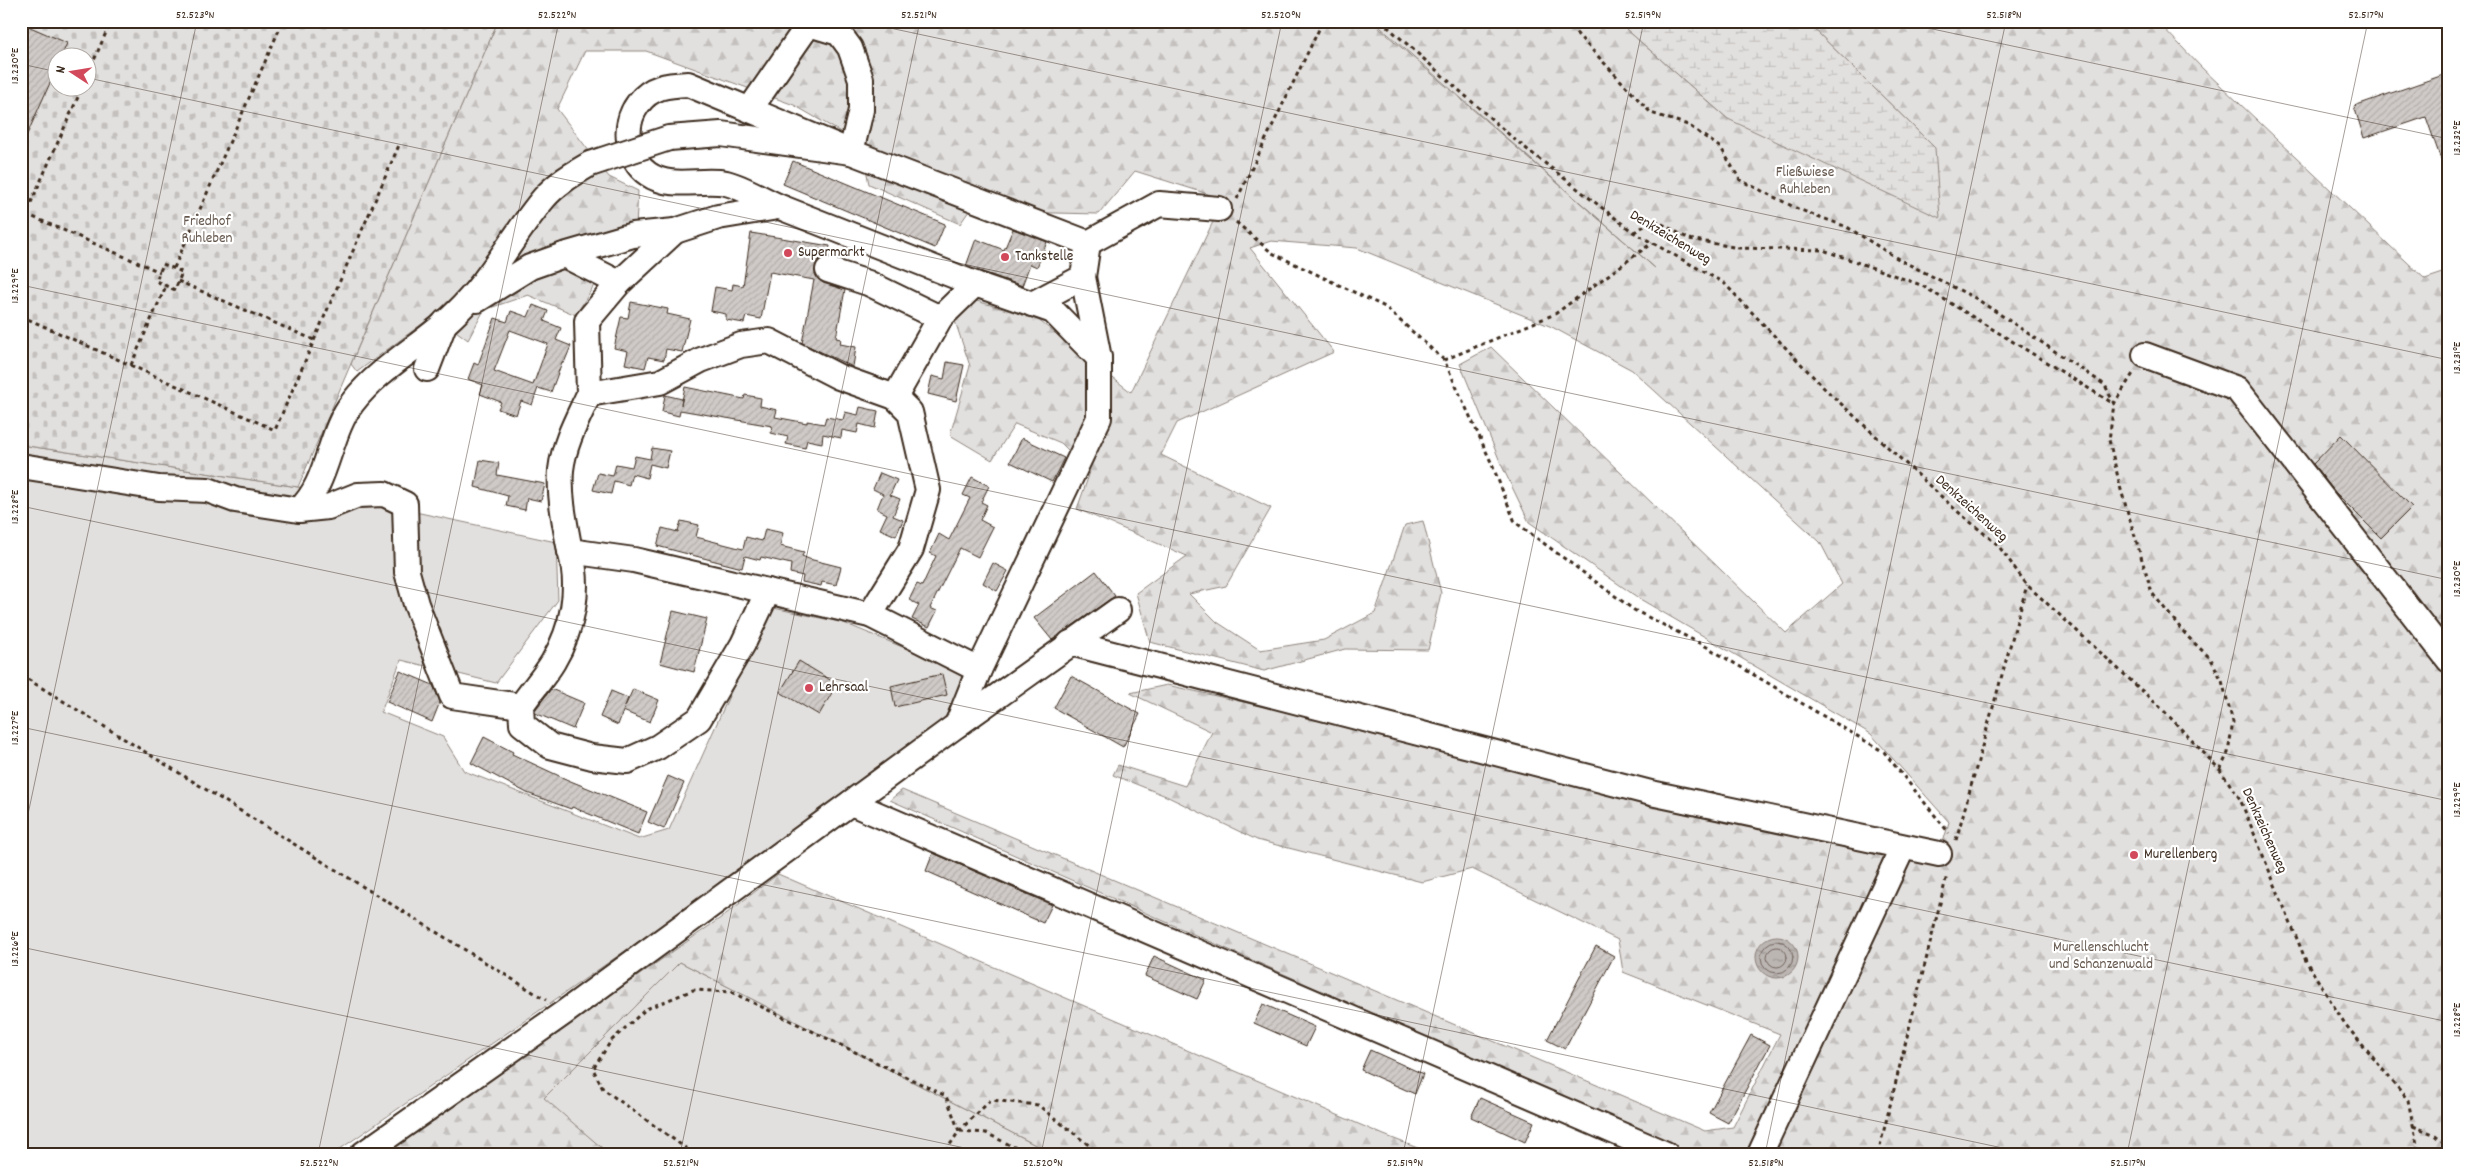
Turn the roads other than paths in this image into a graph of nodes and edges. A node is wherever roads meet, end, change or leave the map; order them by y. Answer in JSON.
{"nodes":[{"id":1,"x":808,"y":23,"type":"edge"},
{"id":2,"x":750,"y":109,"type":"junction"},
{"id":3,"x":851,"y":152,"type":"junction"},
{"id":4,"x":778,"y":207,"type":"junction"},
{"id":5,"x":1227,"y":211,"type":"road end"},
{"id":6,"x":675,"y":231,"type":"junction"},
{"id":7,"x":1088,"y":243,"type":"junction"},
{"id":8,"x":564,"y":255,"type":"junction"},
{"id":9,"x":828,"y":270,"type":"dead end"},
{"id":10,"x":1083,"y":277,"type":"junction"},
{"id":11,"x":619,"y":283,"type":"junction"},
{"id":12,"x":975,"y":284,"type":"junction"},
{"id":13,"x":1032,"y":304,"type":"junction"},
{"id":14,"x":451,"y":317,"type":"junction"},
{"id":15,"x":940,"y":318,"type":"junction"},
{"id":16,"x":2145,"y":355,"type":"road end"},
{"id":17,"x":1098,"y":358,"type":"junction"},
{"id":18,"x":428,"y":369,"type":"dead end"},
{"id":19,"x":589,"y":394,"type":"junction"},
{"id":20,"x":895,"y":396,"type":"junction"},
{"id":21,"x":21,"y":466,"type":"edge"},
{"id":22,"x":299,"y":510,"type":"junction"},
{"id":23,"x":570,"y":551,"type":"junction"},
{"id":24,"x":768,"y":591,"type":"junction"},
{"id":25,"x":1118,"y":610,"type":"dead end"},
{"id":26,"x":870,"y":615,"type":"junction"},
{"id":27,"x":1070,"y":644,"type":"junction"},
{"id":28,"x":2449,"y":660,"type":"edge"},
{"id":29,"x":979,"y":670,"type":"junction"},
{"id":30,"x":520,"y":706,"type":"junction"},
{"id":31,"x":957,"y":725,"type":"junction"},
{"id":32,"x":851,"y":804,"type":"junction"},
{"id":33,"x":1903,"y":847,"type":"junction"},
{"id":34,"x":1948,"y":848,"type":"road end"},
{"id":35,"x":364,"y":1154,"type":"edge"},
{"id":36,"x":1666,"y":1154,"type":"edge"},
{"id":37,"x":1760,"y":1154,"type":"edge"}],
"edges":[{"from":1,"to":2,"type":"lane"},
{"from":1,"to":3,"type":"lane"},
{"from":2,"to":3,"type":"lane"},
{"from":2,"to":4,"type":"lane"},
{"from":3,"to":7,"type":"lane"},
{"from":3,"to":14,"type":"lane","bridge":true},
{"from":4,"to":6,"type":"lane"},
{"from":4,"to":12,"type":"lane"},
{"from":5,"to":7,"type":"lane"},
{"from":6,"to":8,"type":"lane"},
{"from":6,"to":11,"type":"lane"},
{"from":7,"to":10,"type":"lane"},
{"from":8,"to":11,"type":"lane"},
{"from":8,"to":14,"type":"lane"},
{"from":9,"to":15,"type":"lane"},
{"from":10,"to":13,"type":"lane"},
{"from":10,"to":17,"type":"lane"},
{"from":11,"to":19,"type":"lane"},
{"from":12,"to":13,"type":"lane"},
{"from":12,"to":15,"type":"lane"},
{"from":13,"to":17,"type":"lane"},
{"from":14,"to":18,"type":"lane"},
{"from":14,"to":22,"type":"lane"},
{"from":15,"to":20,"type":"lane"},
{"from":16,"to":28,"type":"lane"},
{"from":17,"to":29,"type":"lane"},
{"from":19,"to":20,"type":"lane"},
{"from":19,"to":23,"type":"lane"},
{"from":20,"to":26,"type":"lane"},
{"from":21,"to":22,"type":"lane"},
{"from":22,"to":30,"type":"lane"},
{"from":23,"to":24,"type":"lane"},
{"from":23,"to":30,"type":"lane"},
{"from":24,"to":26,"type":"lane"},
{"from":24,"to":30,"type":"lane"},
{"from":25,"to":27,"type":"lane"},
{"from":26,"to":29,"type":"lane"},
{"from":27,"to":31,"type":"lane"},
{"from":27,"to":33,"type":"lane"},
{"from":29,"to":31,"type":"lane"},
{"from":31,"to":32,"type":"lane"},
{"from":32,"to":35,"type":"lane"},
{"from":32,"to":36,"type":"lane"},
{"from":33,"to":34,"type":"lane"},
{"from":33,"to":37,"type":"lane"}]}
